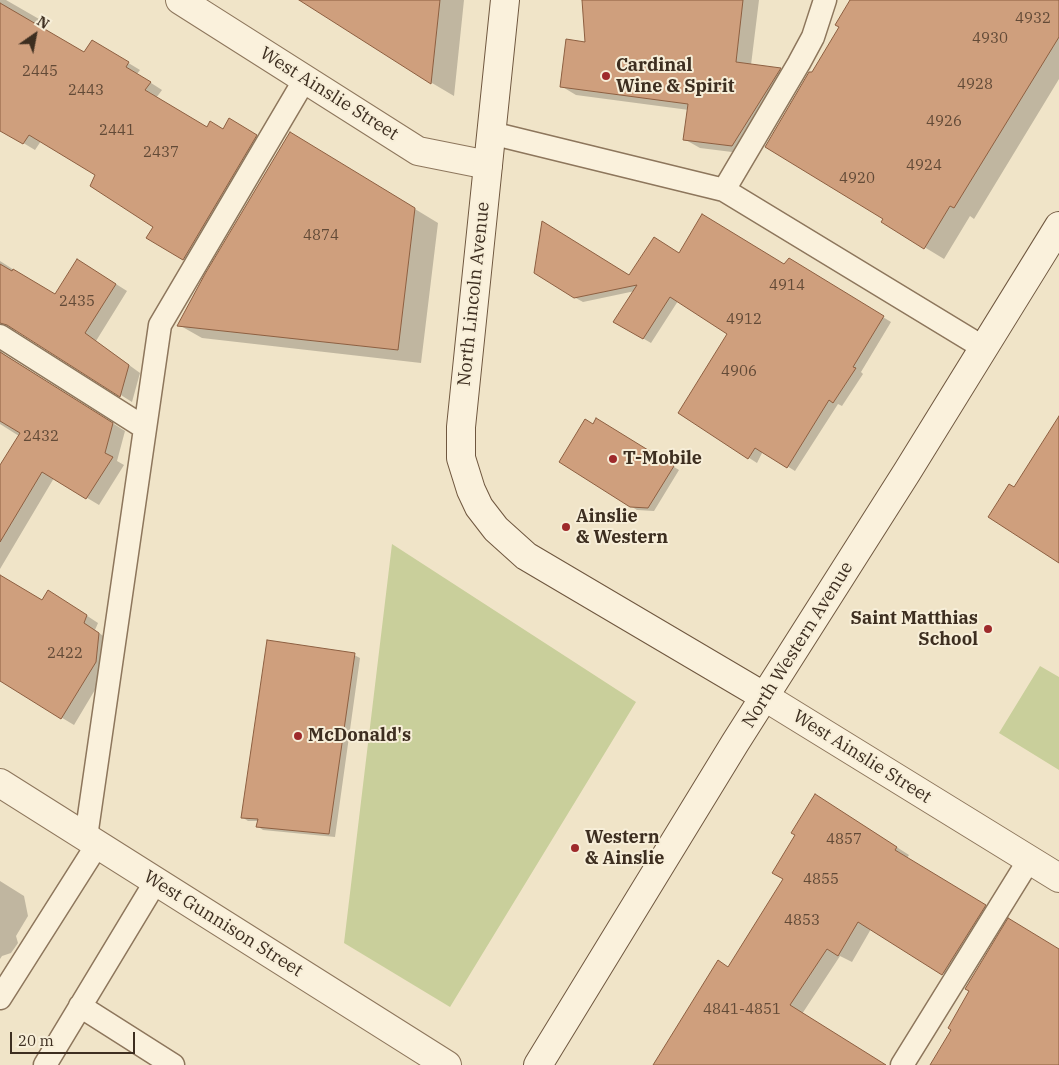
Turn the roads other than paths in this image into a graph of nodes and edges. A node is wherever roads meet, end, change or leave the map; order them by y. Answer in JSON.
{"nodes":[{"id":1,"x":180,"y":0,"type":"edge"},
{"id":2,"x":505,"y":0,"type":"edge"},
{"id":3,"x":825,"y":0,"type":"edge"},
{"id":4,"x":305,"y":79,"type":"junction"},
{"id":5,"x":491,"y":133,"type":"junction"},
{"id":6,"x":488,"y":164,"type":"junction"},
{"id":7,"x":724,"y":190,"type":"junction"},
{"id":8,"x":1059,"y":226,"type":"edge"},
{"id":9,"x":0,"y":336,"type":"edge"},
{"id":10,"x":984,"y":348,"type":"junction"},
{"id":11,"x":145,"y":428,"type":"junction"},
{"id":12,"x":534,"y":561,"type":"joint"},
{"id":13,"x":765,"y":697,"type":"junction"},
{"id":14,"x":0,"y":783,"type":"edge"},
{"id":15,"x":91,"y":841,"type":"junction"},
{"id":16,"x":1029,"y":860,"type":"junction"},
{"id":17,"x":1059,"y":878,"type":"edge"},
{"id":18,"x":156,"y":881,"type":"junction"},
{"id":19,"x":0,"y":998,"type":"edge"},
{"id":20,"x":80,"y":1006,"type":"junction"},
{"id":21,"x":45,"y":1065,"type":"edge"},
{"id":22,"x":173,"y":1065,"type":"edge"},
{"id":23,"x":447,"y":1065,"type":"edge"},
{"id":24,"x":538,"y":1065,"type":"edge"},
{"id":25,"x":902,"y":1065,"type":"edge"}],
"edges":[{"from":1,"to":4,"type":"main road","name":"West Ainslie Street"},
{"from":2,"to":5,"type":"main road","name":"North Lincoln Avenue"},
{"from":3,"to":7,"type":"lane"},
{"from":4,"to":6,"type":"main road","name":"West Ainslie Street"},
{"from":4,"to":11,"type":"lane"},
{"from":5,"to":6,"type":"main road","name":"North Lincoln Avenue"},
{"from":5,"to":7,"type":"lane"},
{"from":6,"to":12,"type":"main road","name":"North Lincoln Avenue"},
{"from":7,"to":10,"type":"lane"},
{"from":8,"to":10,"type":"main road","name":"North Western Avenue"},
{"from":9,"to":11,"type":"lane"},
{"from":10,"to":13,"type":"main road","name":"North Western Avenue"},
{"from":11,"to":15,"type":"lane"},
{"from":12,"to":13,"type":"main road","name":"West Ainslie Street"},
{"from":13,"to":16,"type":"main road","name":"West Ainslie Street"},
{"from":13,"to":24,"type":"main road","name":"North Western Avenue"},
{"from":14,"to":15,"type":"main road","name":"West Gunnison Street"},
{"from":15,"to":18,"type":"main road","name":"West Gunnison Street"},
{"from":15,"to":19,"type":"lane"},
{"from":16,"to":17,"type":"main road","name":"West Ainslie Street"},
{"from":16,"to":25,"type":"lane"},
{"from":18,"to":20,"type":"lane"},
{"from":18,"to":23,"type":"main road","name":"West Gunnison Street"},
{"from":20,"to":21,"type":"lane"},
{"from":20,"to":22,"type":"lane"}]}
